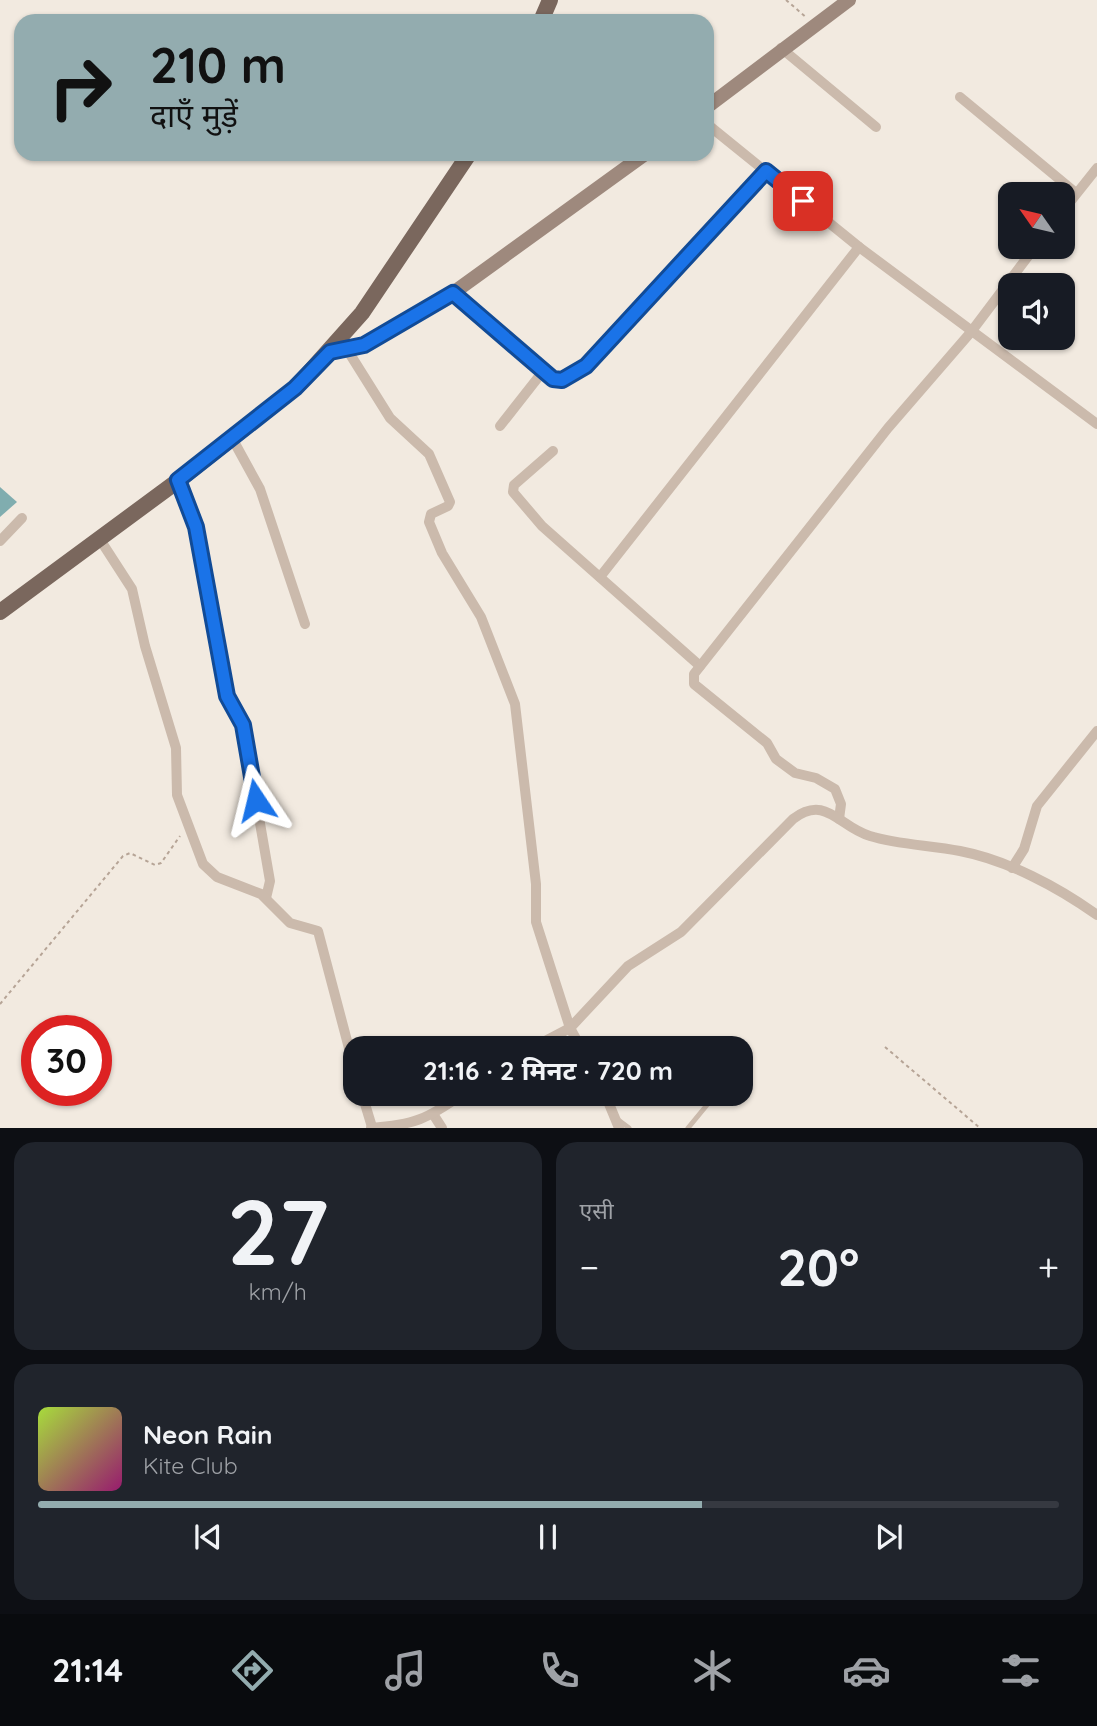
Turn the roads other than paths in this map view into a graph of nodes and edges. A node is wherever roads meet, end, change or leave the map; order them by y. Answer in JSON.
{"nodes":[{"id":1,"x":849,"y":0,"type":"edge"},
{"id":2,"x":781,"y":48,"type":"junction"},
{"id":3,"x":960,"y":97,"type":"dead end"},
{"id":4,"x":714,"y":101,"type":"edge"},
{"id":5,"x":876,"y":127,"type":"dead end"},
{"id":6,"x":714,"y":130,"type":"edge"},
{"id":7,"x":464,"y":161,"type":"edge"},
{"id":8,"x":635,"y":161,"type":"edge"},
{"id":9,"x":1097,"y":168,"type":"edge"},
{"id":10,"x":766,"y":171,"type":"junction"},
{"id":11,"x":1076,"y":193,"type":"joint"},
{"id":12,"x":859,"y":247,"type":"junction"},
{"id":13,"x":1026,"y":259,"type":"edge"},
{"id":14,"x":453,"y":293,"type":"junction"},
{"id":15,"x":971,"y":332,"type":"junction"},
{"id":16,"x":348,"y":351,"type":"junction"},
{"id":17,"x":330,"y":352,"type":"junction"},
{"id":18,"x":544,"y":370,"type":"junction"},
{"id":19,"x":1097,"y":424,"type":"edge"},
{"id":20,"x":500,"y":426,"type":"dead end"},
{"id":21,"x":232,"y":438,"type":"junction"},
{"id":22,"x":553,"y":451,"type":"dead end"},
{"id":23,"x":178,"y":480,"type":"junction"},
{"id":24,"x":22,"y":518,"type":"dead end"},
{"id":25,"x":99,"y":538,"type":"junction"},
{"id":26,"x":0,"y":541,"type":"edge"},
{"id":27,"x":600,"y":577,"type":"junction"},
{"id":28,"x":0,"y":612,"type":"edge"},
{"id":29,"x":305,"y":624,"type":"dead end"},
{"id":30,"x":700,"y":666,"type":"junction"},
{"id":31,"x":1097,"y":731,"type":"edge"},
{"id":32,"x":839,"y":818,"type":"junction"},
{"id":33,"x":1012,"y":868,"type":"junction"},
{"id":34,"x":266,"y":898,"type":"junction"},
{"id":35,"x":1097,"y":915,"type":"edge"},
{"id":36,"x":570,"y":1028,"type":"junction"},
{"id":37,"x":346,"y":1036,"type":"edge"},
{"id":38,"x":555,"y":1036,"type":"edge"},
{"id":39,"x":574,"y":1036,"type":"edge"},
{"id":40,"x":365,"y":1106,"type":"edge"},
{"id":41,"x":445,"y":1106,"type":"edge"},
{"id":42,"x":610,"y":1106,"type":"edge"},
{"id":43,"x":706,"y":1106,"type":"edge"},
{"id":44,"x":433,"y":1114,"type":"junction"},
{"id":45,"x":618,"y":1123,"type":"edge"},
{"id":46,"x":371,"y":1127,"type":"edge"},
{"id":47,"x":442,"y":1128,"type":"edge"},
{"id":48,"x":629,"y":1128,"type":"edge"},
{"id":49,"x":688,"y":1128,"type":"edge"}],
"edges":[{"from":1,"to":2,"type":"street"},
{"from":2,"to":4,"type":"street"},
{"from":2,"to":5,"type":"street"},
{"from":3,"to":11,"type":"street"},
{"from":6,"to":10,"type":"street"},
{"from":7,"to":17,"type":"main road"},
{"from":8,"to":14,"type":"street"},
{"from":9,"to":11,"type":"street"},
{"from":10,"to":12,"type":"street"},
{"from":10,"to":18,"type":"street"},
{"from":12,"to":15,"type":"street"},
{"from":12,"to":27,"type":"street"},
{"from":13,"to":15,"type":"street"},
{"from":14,"to":16,"type":"street"},
{"from":14,"to":18,"type":"street"},
{"from":15,"to":19,"type":"street"},
{"from":15,"to":30,"type":"street"},
{"from":16,"to":17,"type":"street"},
{"from":16,"to":36,"type":"street"},
{"from":17,"to":21,"type":"main road"},
{"from":18,"to":20,"type":"street"},
{"from":21,"to":23,"type":"main road"},
{"from":21,"to":29,"type":"street"},
{"from":22,"to":27,"type":"street"},
{"from":23,"to":25,"type":"main road"},
{"from":23,"to":34,"type":"street"},
{"from":24,"to":26,"type":"street"},
{"from":25,"to":28,"type":"main road"},
{"from":25,"to":34,"type":"street"},
{"from":27,"to":30,"type":"street"},
{"from":30,"to":32,"type":"street"},
{"from":31,"to":33,"type":"street"},
{"from":32,"to":33,"type":"street"},
{"from":32,"to":36,"type":"street"},
{"from":33,"to":35,"type":"street"},
{"from":34,"to":37,"type":"street"},
{"from":36,"to":38,"type":"street"},
{"from":36,"to":39,"type":"street"},
{"from":40,"to":46,"type":"street"},
{"from":41,"to":44,"type":"street"},
{"from":42,"to":45,"type":"street"},
{"from":43,"to":49,"type":"lane"},
{"from":44,"to":46,"type":"street"},
{"from":44,"to":47,"type":"street"},
{"from":45,"to":48,"type":"lane"}]}
